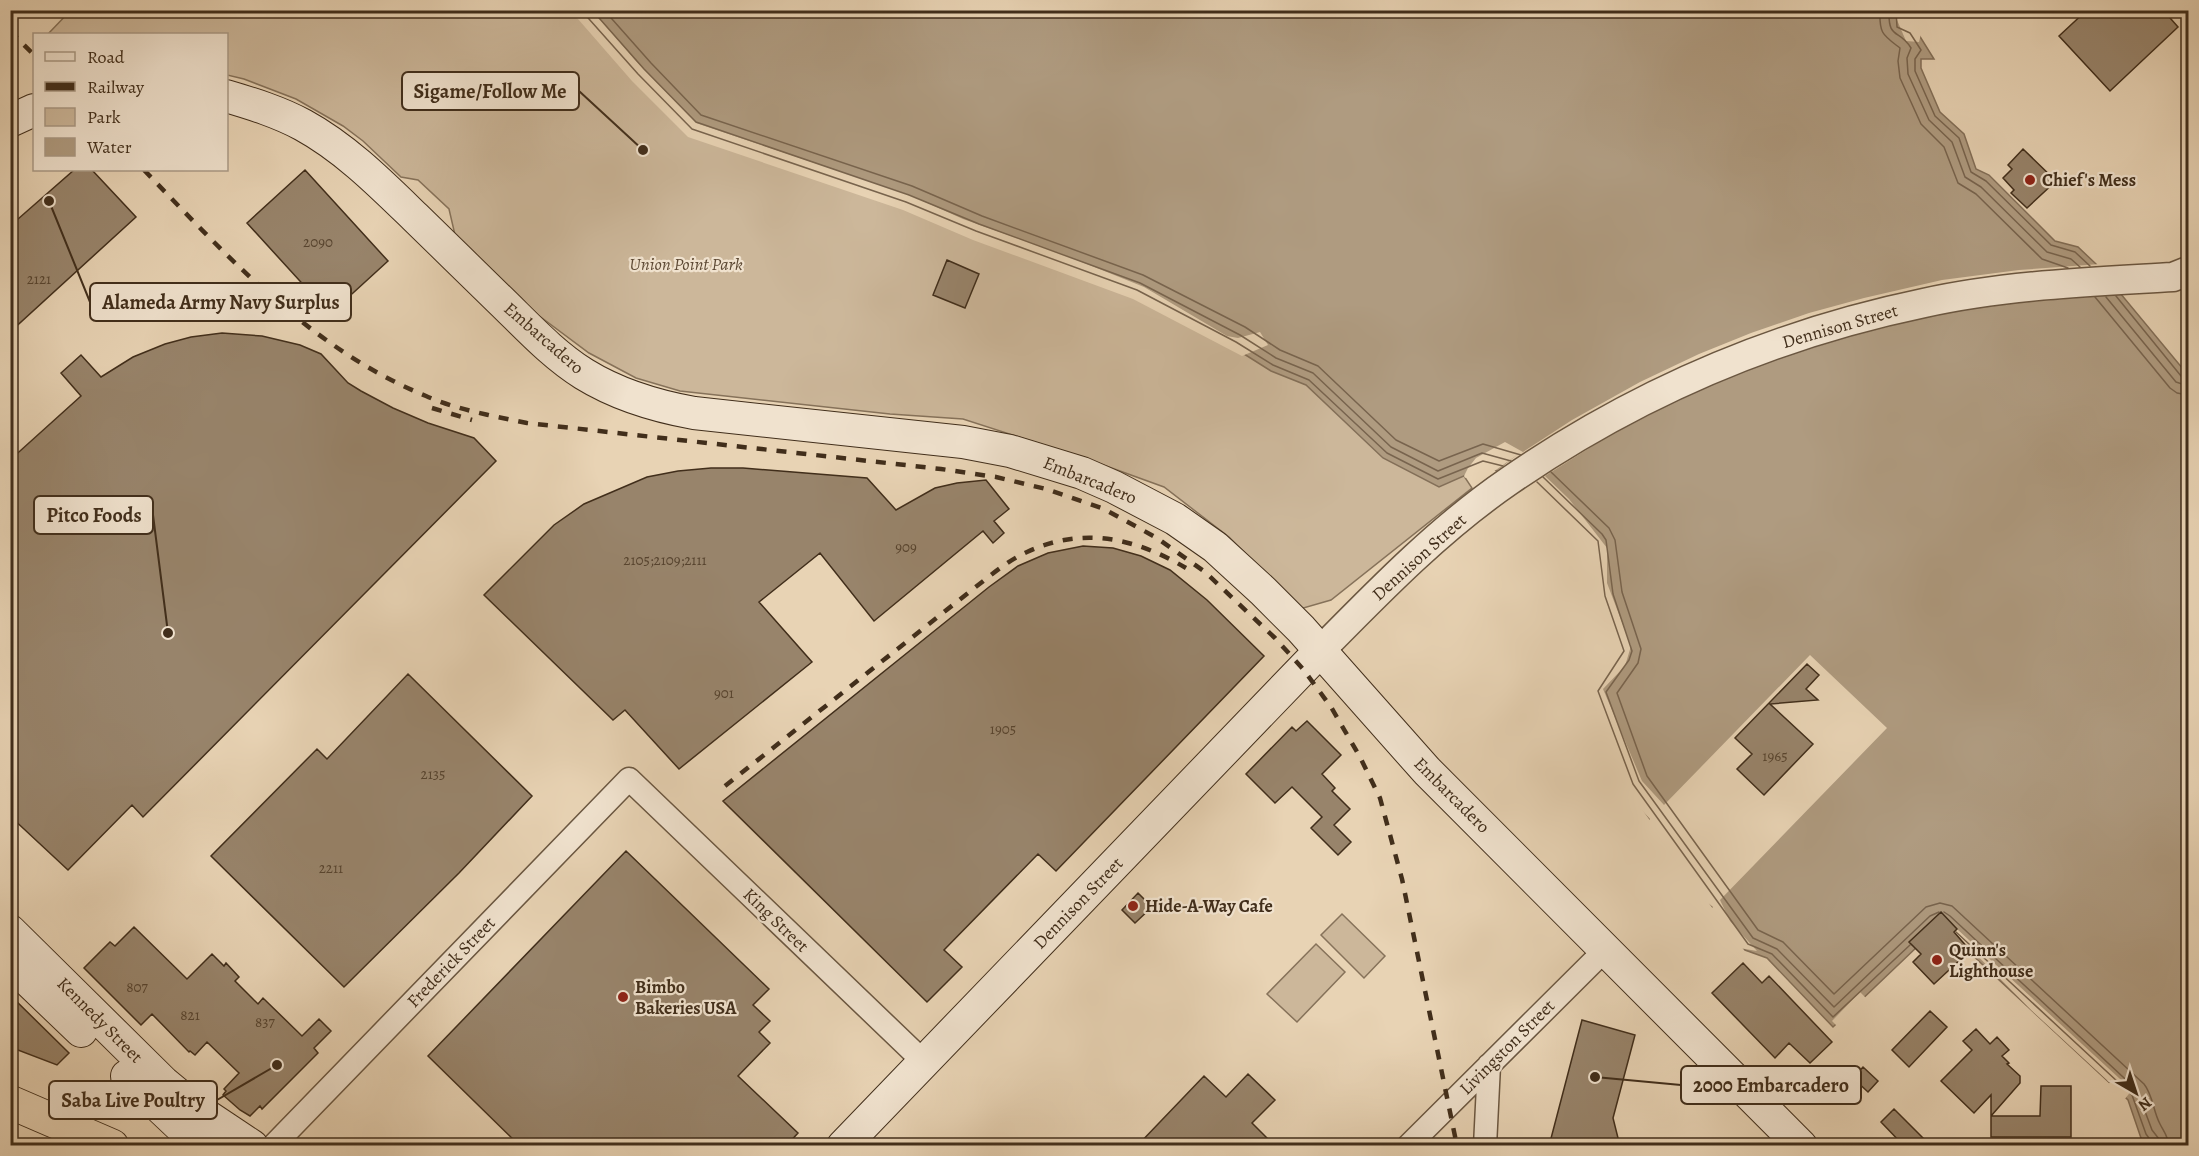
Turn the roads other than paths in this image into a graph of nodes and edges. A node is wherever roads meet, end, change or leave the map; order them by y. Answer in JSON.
{"nodes":[{"id":1,"x":228,"y":97,"type":"edge"},
{"id":2,"x":33,"y":110,"type":"edge"},
{"id":3,"x":10,"y":121,"type":"edge"},
{"id":4,"x":2183,"y":279,"type":"edge"},
{"id":5,"x":1319,"y":652,"type":"junction"},
{"id":6,"x":629,"y":779,"type":"joint"},
{"id":7,"x":10,"y":932,"type":"edge"},
{"id":8,"x":1606,"y":949,"type":"junction"},
{"id":9,"x":10,"y":963,"type":"edge"},
{"id":10,"x":924,"y":1062,"type":"junction"},
{"id":11,"x":1489,"y":1065,"type":"junction"},
{"id":12,"x":10,"y":1102,"type":"edge"},
{"id":13,"x":112,"y":1146,"type":"edge"},
{"id":14,"x":209,"y":1146,"type":"edge"},
{"id":15,"x":252,"y":1146,"type":"edge"},
{"id":16,"x":273,"y":1146,"type":"edge"},
{"id":17,"x":843,"y":1146,"type":"edge"},
{"id":18,"x":1408,"y":1146,"type":"edge"},
{"id":19,"x":1485,"y":1146,"type":"edge"},
{"id":20,"x":1801,"y":1146,"type":"edge"}],
"edges":[{"from":1,"to":5,"type":"main road","name":"Embarcadero"},
{"from":2,"to":3,"type":"main road"},
{"from":4,"to":5,"type":"street","name":"Dennison Street"},
{"from":5,"to":8,"type":"main road","name":"Embarcadero"},
{"from":5,"to":10,"type":"main road","name":"Dennison Street"},
{"from":6,"to":10,"type":"street","name":"King Street"},
{"from":6,"to":16,"type":"street","name":"Frederick Street"},
{"from":7,"to":15,"type":"main road","name":"Kennedy Street"},
{"from":8,"to":11,"type":"street","name":"Livingston Street"},
{"from":8,"to":20,"type":"main road","name":"Embarcadero"},
{"from":9,"to":14,"type":"main road","name":"Kennedy Street"},
{"from":10,"to":17,"type":"main road","name":"Dennison Street"},
{"from":11,"to":18,"type":"street","name":"Livingston Street"},
{"from":11,"to":19,"type":"street"},
{"from":12,"to":13,"type":"highway"}]}
